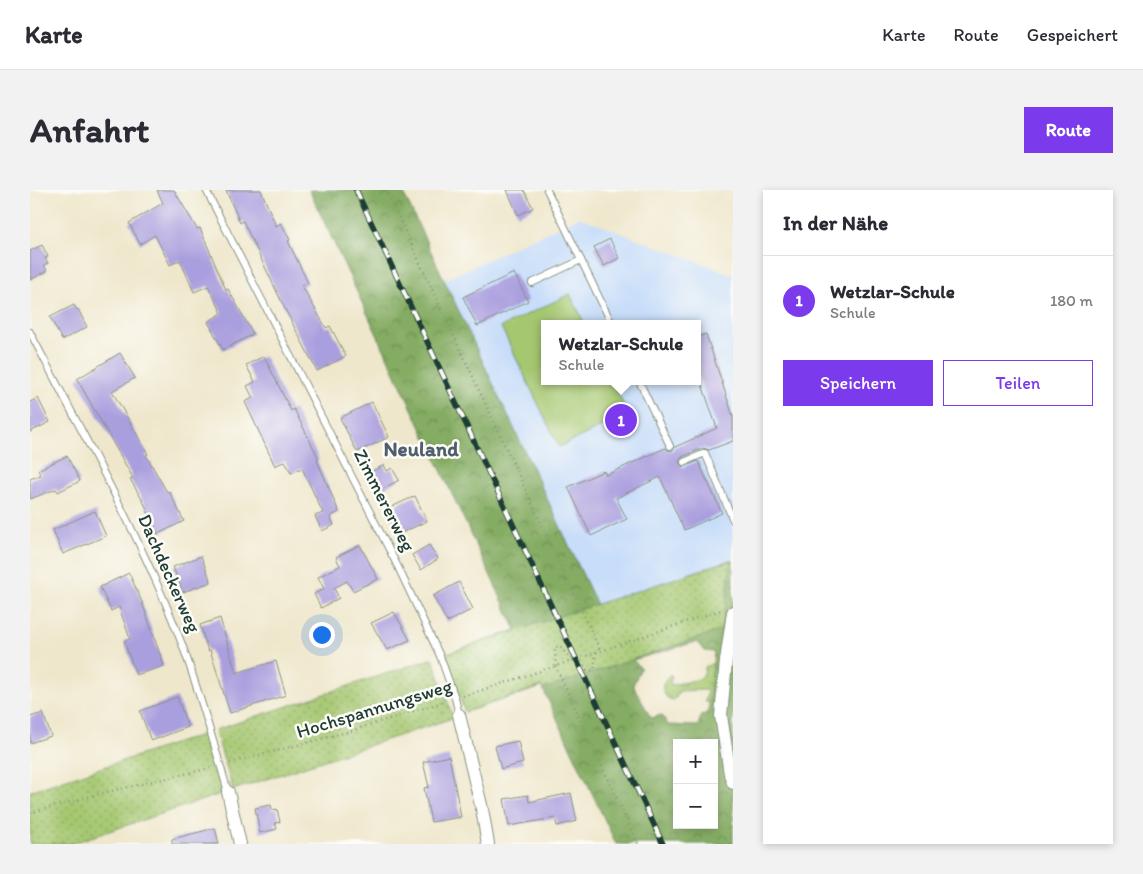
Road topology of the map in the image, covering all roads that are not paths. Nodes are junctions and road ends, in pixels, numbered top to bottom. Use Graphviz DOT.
graph roads {
  1 [pos="206,190"];
  2 [pos="547,190"];
  3 [pos="581,260"];
  4 [pos="532,283"];
  5 [pos="610,320"];
  6 [pos="30,332"];
  7 [pos="641,385"];
  8 [pos="670,446"];
  9 [pos="684,462"];
  10 [pos="733,520"];
  11 [pos="726,611"];
  12 [pos="459,715"];
  13 [pos="733,782"];
  14 [pos="228,792"];
  15 [pos="240,844"];
  16 [pos="488,844"];
  1 -- 12 [label="lane, Zimmererweg"];
  2 -- 3 [label="lane"];
  3 -- 4 [label="lane"];
  3 -- 5 [label="lane"];
  6 -- 14 [label="lane, Dachdeckerweg"];
  7 -- 8 [label="lane"];
  9 -- 10 [label="lane"];
  11 -- 13 [label="street"];
  12 -- 16 [label="street, Zimmererweg"];
  14 -- 15 [label="street, Dachdeckerweg"];
}
